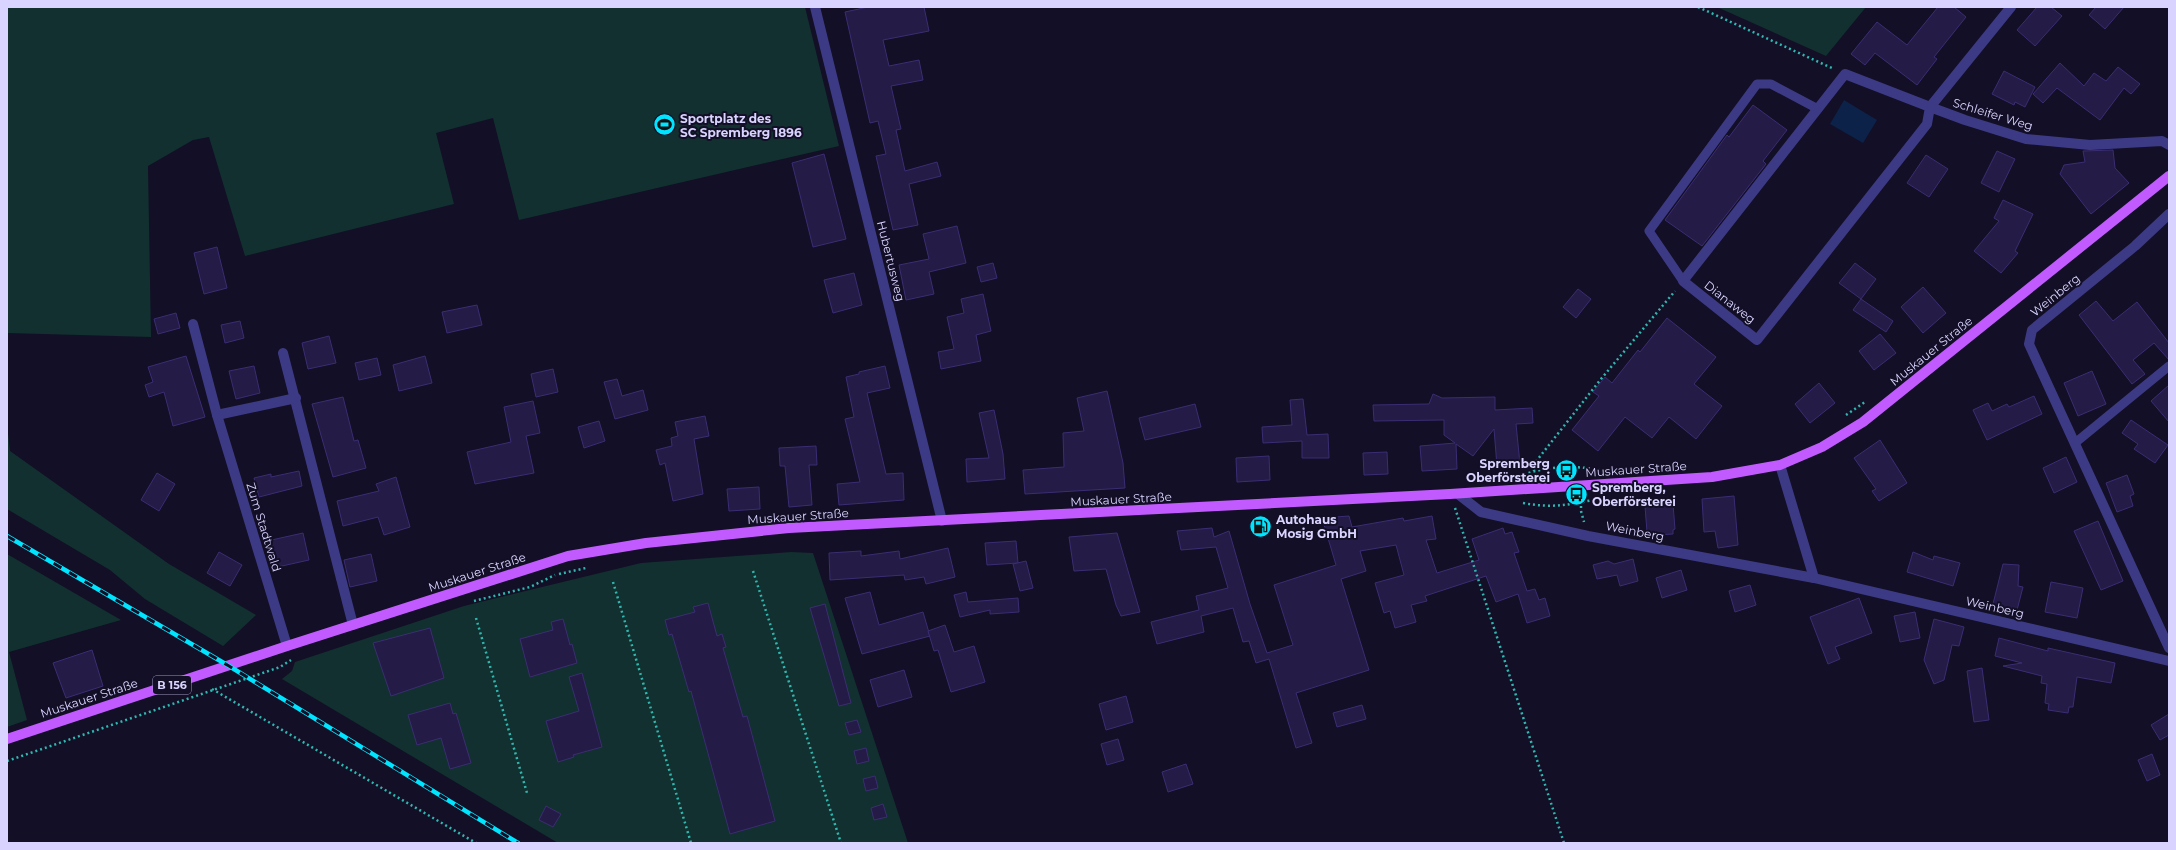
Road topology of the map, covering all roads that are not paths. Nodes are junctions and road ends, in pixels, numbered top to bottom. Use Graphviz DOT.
graph roads {
  1 [pos="815,7"];
  2 [pos="2011,7"];
  3 [pos="1930,107"];
  4 [pos="1818,109"];
  5 [pos="2169,145"];
  6 [pos="2169,176"];
  7 [pos="2169,214"];
  8 [pos="1683,282"];
  9 [pos="193,324"];
  10 [pos="283,353"];
  11 [pos="2169,366"];
  12 [pos="296,398"];
  13 [pos="217,415"];
  14 [pos="2075,444"];
  15 [pos="1780,466"];
  16 [pos="1458,494"];
  17 [pos="942,521"];
  18 [pos="1814,578"];
  19 [pos="353,624"];
  20 [pos="287,646"];
  21 [pos="2169,648"];
  22 [pos="2169,661"];
  23 [pos="7,739"];
  1 -- 17 [label="street, Hubertusweg"];
  2 -- 3 [label="street, Schleifer Weg"];
  3 -- 4 [label="street, Schleifer Weg"];
  3 -- 5 [label="street, Schleifer Weg"];
  3 -- 8 [label="street, Dianaweg"];
  4 -- 8 [label="street"];
  4 -- 8 [label="lane"];
  6 -- 15 [label="main road, Muskauer Straße / B 156"];
  7 -- 14 [label="street, Weinberg"];
  9 -- 13 [label="street, Zum Stadtwald"];
  10 -- 12 [label="street"];
  11 -- 14 [label="lane"];
  12 -- 13 [label="street"];
  12 -- 19 [label="street"];
  13 -- 20 [label="street, Zum Stadtwald"];
  14 -- 21 [label="street, Weinberg"];
  15 -- 16 [label="main road, Muskauer Straße / B 156"];
  15 -- 18 [label="street"];
  16 -- 17 [label="main road, Muskauer Straße / B 156"];
  16 -- 18 [label="street, Weinberg"];
  17 -- 19 [label="main road, Muskauer Straße / B 156"];
  18 -- 22 [label="street, Weinberg"];
  19 -- 20 [label="main road, Muskauer Straße / B 156"];
  20 -- 23 [label="main road, Muskauer Straße / B 156"];
}
